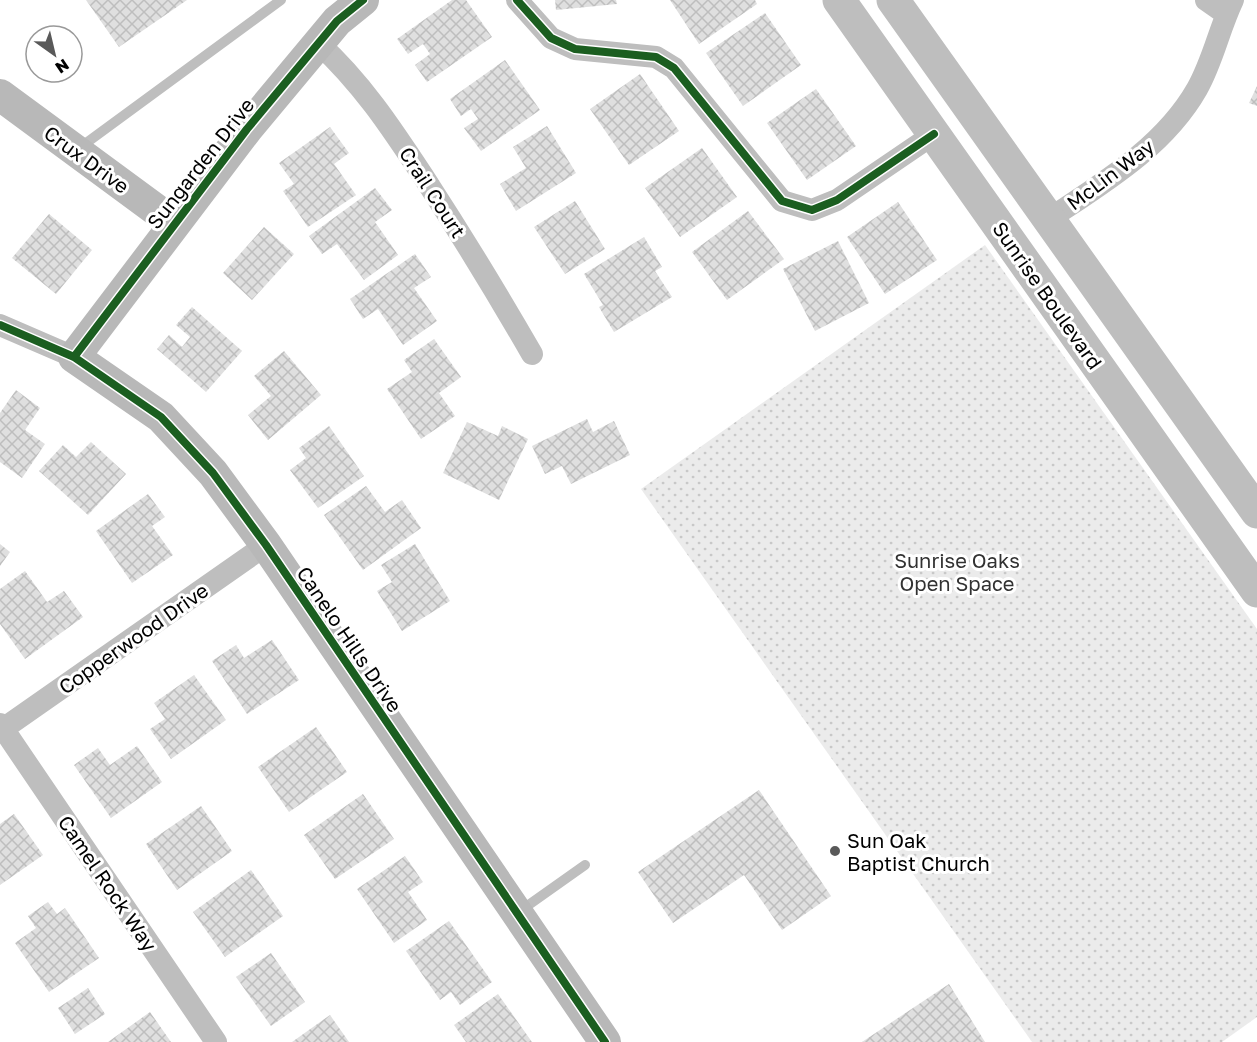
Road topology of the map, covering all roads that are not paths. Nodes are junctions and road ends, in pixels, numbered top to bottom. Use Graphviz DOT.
graph roads {
  1 [pos="281,0"];
  2 [pos="363,0"];
  3 [pos="517,0"];
  4 [pos="838,0"];
  5 [pos="893,0"];
  6 [pos="1206,0"];
  7 [pos="1229,7"];
  8 [pos="318,43"];
  9 [pos="0,95"];
  10 [pos="934,134"];
  11 [pos="76,151"];
  12 [pos="1049,219"];
  13 [pos="174,223"];
  14 [pos="0,325"];
  15 [pos="532,354"];
  16 [pos="74,357"];
  17 [pos="1257,512"];
  18 [pos="266,545"];
  19 [pos="1257,591"];
  20 [pos="1,728"];
  21 [pos="585,865"];
  22 [pos="517,913"];
  23 [pos="216,1042"];
  24 [pos="605,1042"];
  1 -- 11 [label="lane"];
  2 -- 8 [label="street, Sungarden Drive"];
  3 -- 10 [label="street"];
  4 -- 10 [label="main road, Sunrise Boulevard"];
  5 -- 12 [label="main road"];
  6 -- 7 [label="street"];
  7 -- 12 [label="street, McLin Way"];
  8 -- 13 [label="street, Sungarden Drive"];
  8 -- 15 [label="street, Crail Court"];
  9 -- 11 [label="street, Crux Drive"];
  10 -- 19 [label="main road, Sunrise Boulevard"];
  11 -- 13 [label="street, Crux Drive"];
  12 -- 17 [label="main road"];
  13 -- 16 [label="street, Sungarden Drive"];
  14 -- 16 [label="street, Canelo Hills Drive"];
  16 -- 18 [label="street, Canelo Hills Drive"];
  18 -- 20 [label="street, Copperwood Drive"];
  18 -- 22 [label="street, Canelo Hills Drive"];
  20 -- 23 [label="street, Camel Rock Way"];
  21 -- 22 [label="lane"];
  22 -- 24 [label="street, Canelo Hills Drive"];
}
